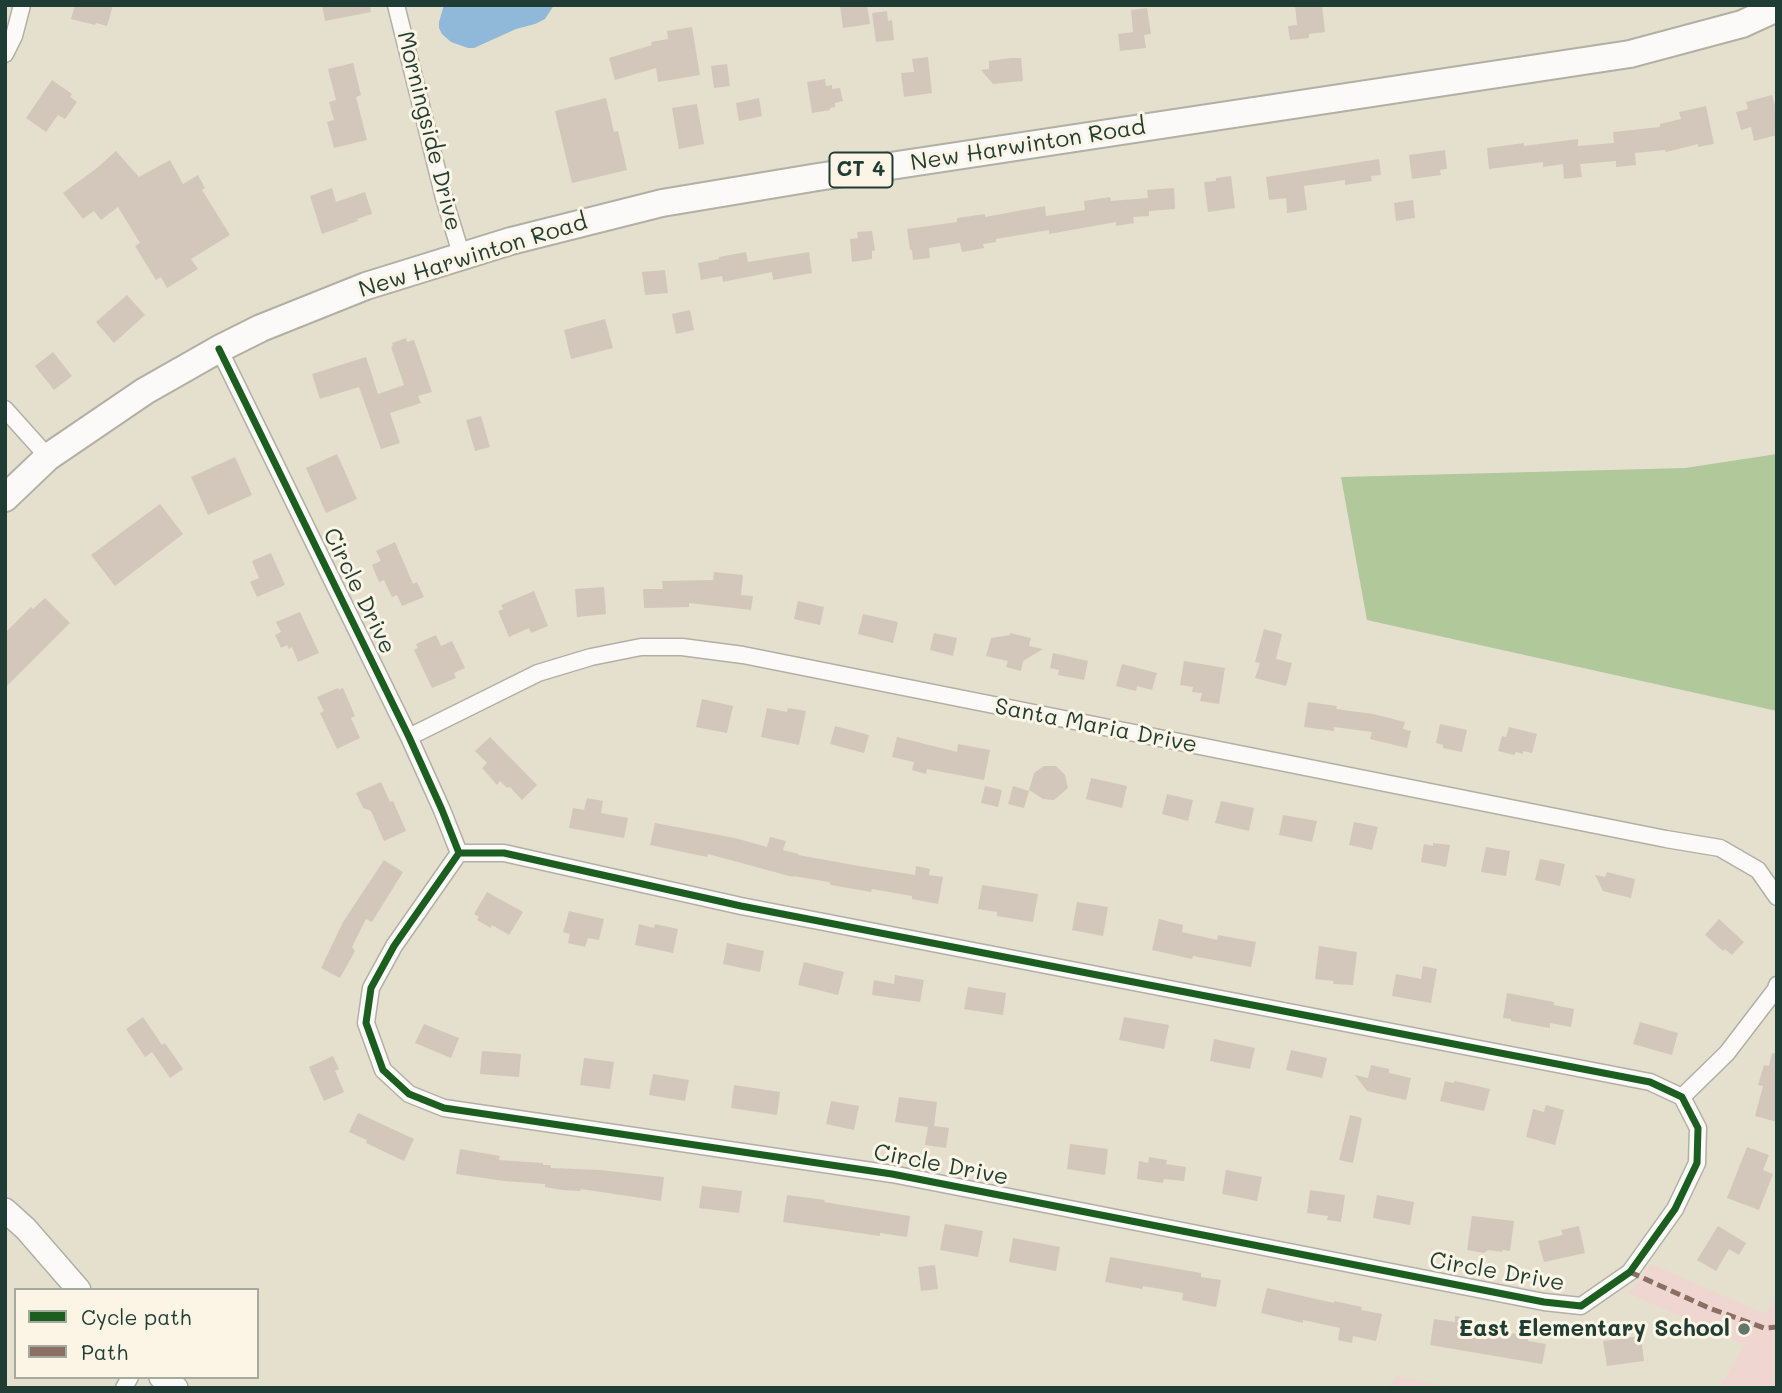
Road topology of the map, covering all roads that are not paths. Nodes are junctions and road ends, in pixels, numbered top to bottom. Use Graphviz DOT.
graph roads {
  1 [pos="22,5"];
  2 [pos="396,5"];
  3 [pos="1777,8"];
  4 [pos="5,54"];
  5 [pos="462,257"];
  6 [pos="219,349"];
  7 [pos="5,409"];
  8 [pos="48,457"];
  9 [pos="5,498"];
  10 [pos="409,737"];
  11 [pos="458,853"];
  12 [pos="1777,897"];
  13 [pos="1777,985"];
  14 [pos="1682,1097"];
  15 [pos="5,1210"];
  16 [pos="77,1288"];
  1 -- 4 [label="street"];
  2 -- 5 [label="street, Morningside Drive"];
  3 -- 5 [label="main road, New Harwinton Road / CT 4"];
  5 -- 6 [label="main road, New Harwinton Road / CT 4"];
  6 -- 8 [label="main road, New Harwinton Road / CT 4"];
  6 -- 10 [label="street, Circle Drive"];
  7 -- 8 [label="street"];
  8 -- 9 [label="main road, New Harwinton Road / CT 4"];
  10 -- 11 [label="street, Circle Drive"];
  10 -- 12 [label="street, Santa Maria Drive"];
  11 -- 14 [label="street"];
  11 -- 14 [label="street, Circle Drive"];
  13 -- 14 [label="street"];
  15 -- 16 [label="main road"];
}
